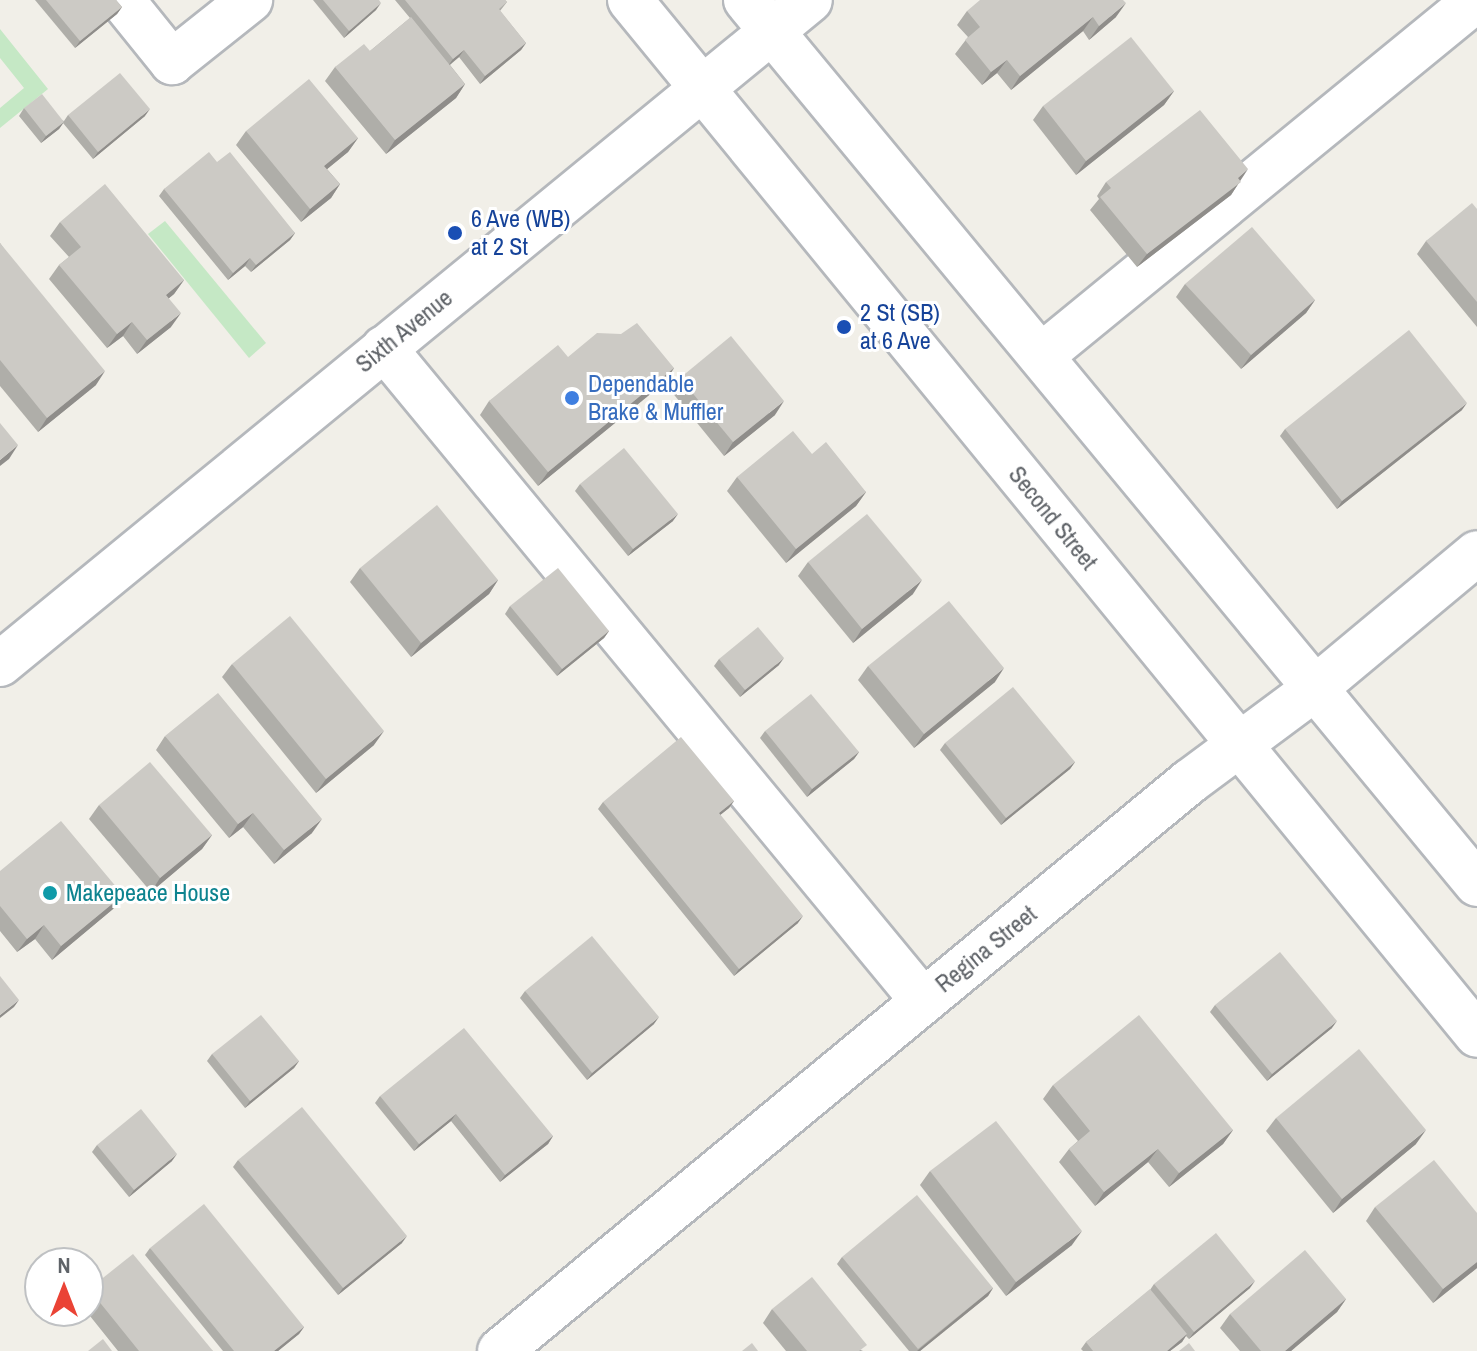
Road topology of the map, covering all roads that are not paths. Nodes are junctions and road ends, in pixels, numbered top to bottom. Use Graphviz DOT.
graph roads {
  1 [pos="122,0"];
  2 [pos="250,0"];
  3 [pos="630,0"];
  4 [pos="810,0"];
  5 [pos="1476,0"];
  6 [pos="759,15"];
  7 [pos="700,87"];
  8 [pos="384,348"];
  9 [pos="1041,356"];
  10 [pos="1477,553"];
  11 [pos="0,664"];
  12 [pos="1314,689"];
  13 [pos="1240,746"];
  14 [pos="1477,884"];
  15 [pos="923,1001"];
  16 [pos="1477,1035"];
  17 [pos="500,1351"];
  1 -- 2 [label="street"];
  3 -- 7 [label="street, Second Street"];
  4 -- 6 [label="street, Sixth Avenue"];
  5 -- 9 [label="street"];
  6 -- 7 [label="street, Sixth Avenue"];
  6 -- 9 [label="street"];
  7 -- 8 [label="street, Sixth Avenue"];
  7 -- 13 [label="street, Second Street"];
  8 -- 11 [label="street, Sixth Avenue"];
  8 -- 15 [label="street"];
  9 -- 12 [label="street"];
  10 -- 12 [label="street, Regina Street"];
  12 -- 13 [label="street, Regina Street"];
  12 -- 14 [label="street"];
  13 -- 15 [label="street, Regina Street"];
  13 -- 16 [label="street, Second Street"];
  15 -- 17 [label="street, Regina Street"];
}
